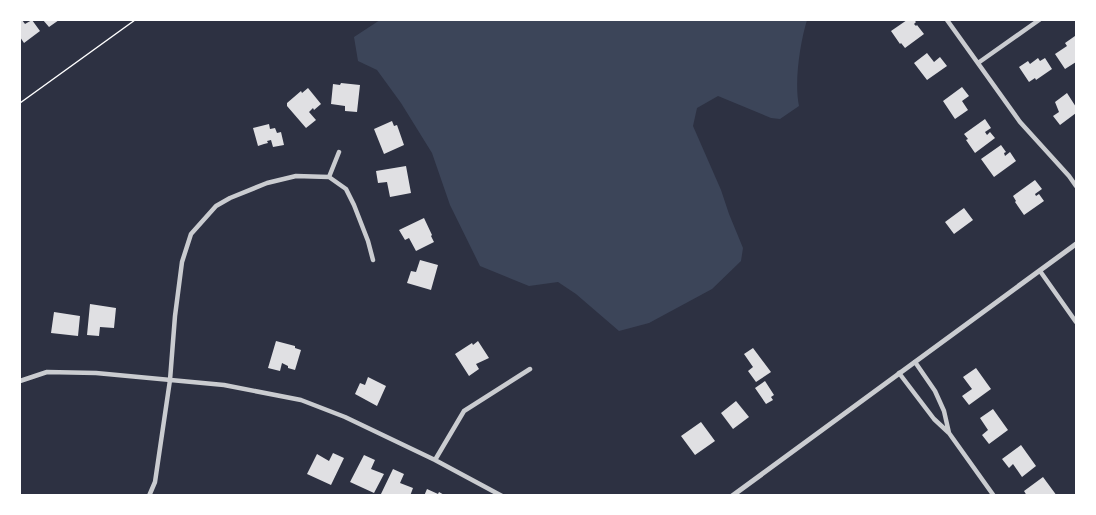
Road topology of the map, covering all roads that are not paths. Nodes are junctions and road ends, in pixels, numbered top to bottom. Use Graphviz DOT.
graph roads {
  1 [pos="947,20"];
  2 [pos="1039,20"];
  3 [pos="978,63"];
  4 [pos="339,152"];
  5 [pos="329,177"];
  6 [pos="1077,186"];
  7 [pos="1077,244"];
  8 [pos="374,260"];
  9 [pos="1040,271"];
  10 [pos="1077,322"];
  11 [pos="915,362"];
  12 [pos="530,369"];
  13 [pos="899,374"];
  14 [pos="170,380"];
  15 [pos="20,381"];
  16 [pos="949,433"];
  17 [pos="435,460"];
  18 [pos="149,495"];
  19 [pos="502,495"];
  20 [pos="732,495"];
  21 [pos="994,495"];
  1 -- 3 [label="street"];
  2 -- 3 [label="street"];
  3 -- 6 [label="street"];
  4 -- 5 [label="street"];
  5 -- 8 [label="street"];
  5 -- 14 [label="street"];
  7 -- 9 [label="street"];
  9 -- 10 [label="street"];
  9 -- 11 [label="street"];
  11 -- 13 [label="street"];
  11 -- 16 [label="street"];
  12 -- 17 [label="street"];
  13 -- 16 [label="street"];
  13 -- 20 [label="street"];
  14 -- 15 [label="street"];
  14 -- 17 [label="street"];
  14 -- 18 [label="street"];
  16 -- 21 [label="street"];
  17 -- 19 [label="street"];
}
